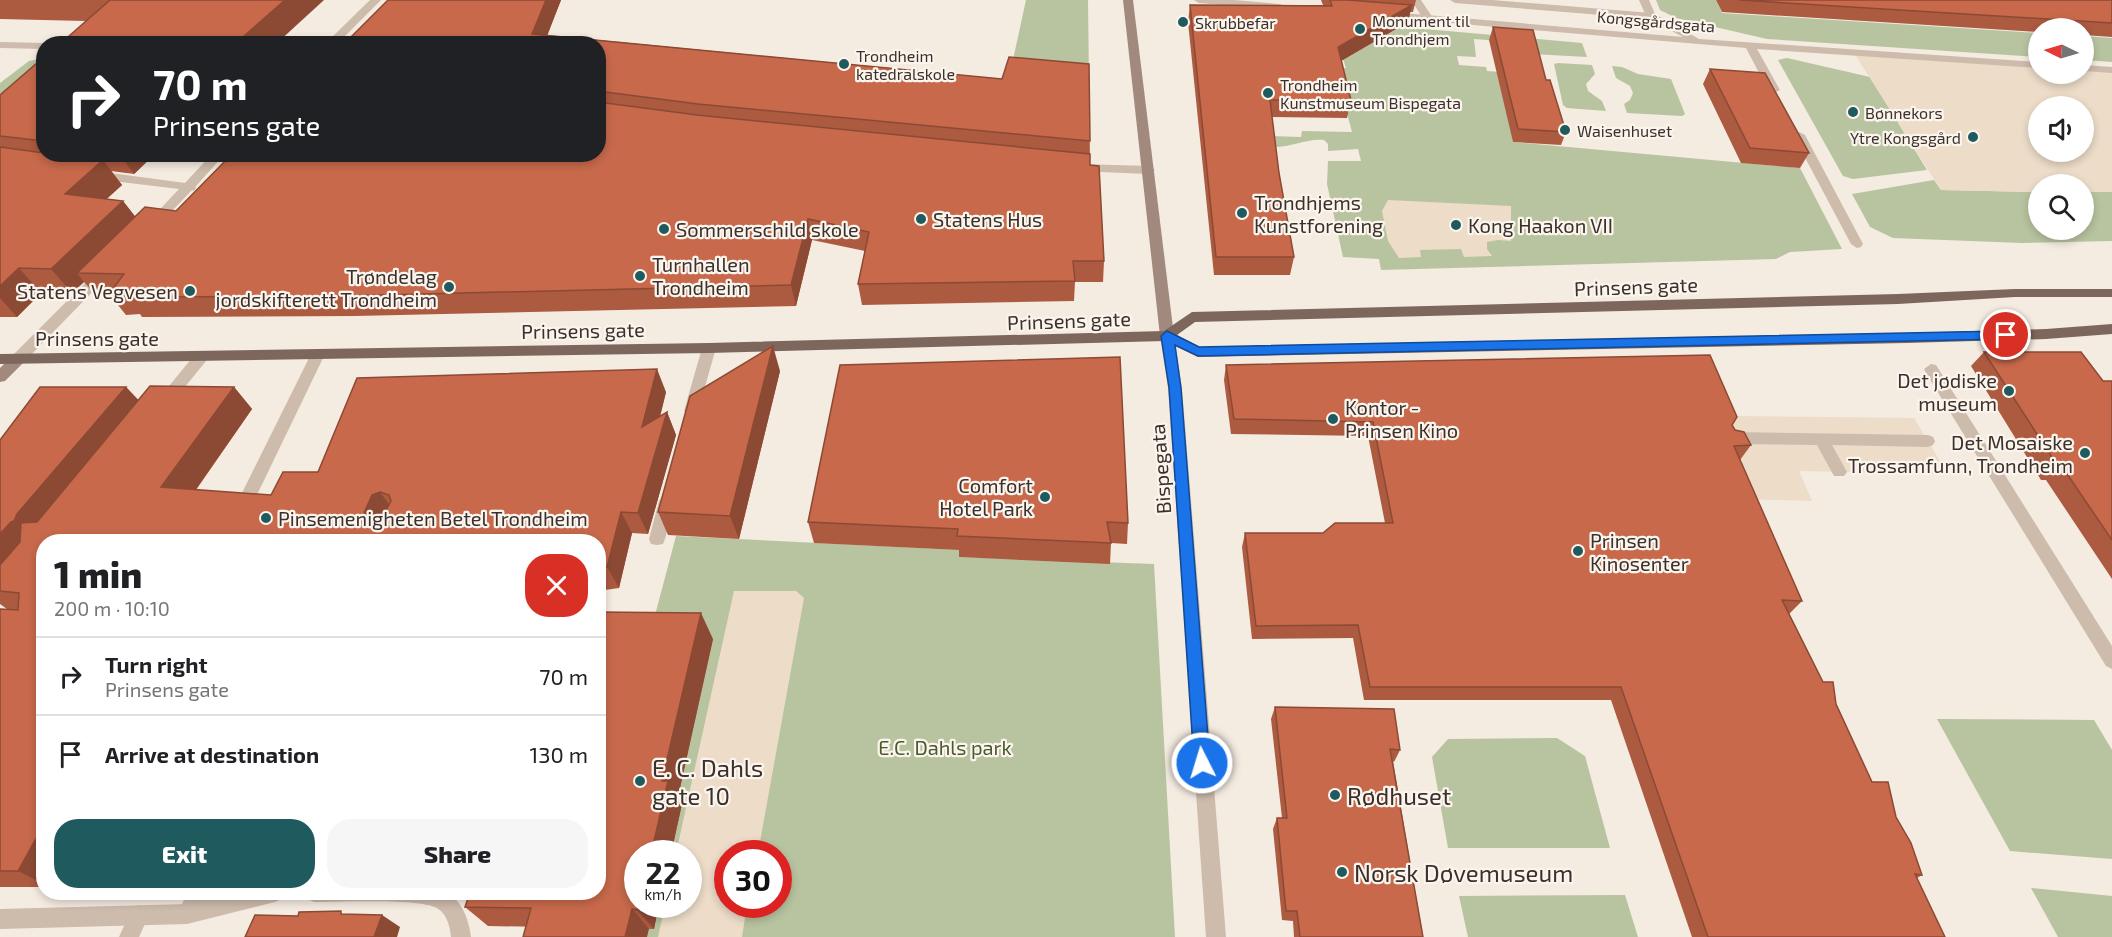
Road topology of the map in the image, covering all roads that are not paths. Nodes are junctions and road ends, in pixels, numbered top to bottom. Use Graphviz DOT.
graph roads {
  1 [pos="376,0"];
  2 [pos="1128,0"];
  3 [pos="1200,0"];
  4 [pos="1416,0"];
  5 [pos="1455,0"];
  6 [pos="1644,0"];
  7 [pos="1294,8"];
  8 [pos="1381,14"];
  9 [pos="1651,16"];
  10 [pos="1428,18"];
  11 [pos="338,36"];
  12 [pos="1700,42"];
  13 [pos="0,45"];
  14 [pos="36,46"];
  15 [pos="1750,46"];
  16 [pos="2028,64"];
  17 [pos="2094,69"];
  18 [pos="2112,70"];
  19 [pos="1779,98"];
  20 [pos="1795,128"];
  21 [pos="212,162"];
  22 [pos="1072,167"];
  23 [pos="1149,170"];
  24 [pos="78,172"];
  25 [pos="191,186"];
  26 [pos="143,234"];
  27 [pos="1857,244"];
  28 [pos="111,266"];
  29 [pos="2112,293"];
  30 [pos="2112,329"];
  31 [pos="1167,336"];
  32 [pos="709,348"];
  33 [pos="318,354"];
  34 [pos="201,357"];
  35 [pos="0,359"];
  36 [pos="18,359"];
  37 [pos="1930,369"];
  38 [pos="0,377"];
  39 [pos="153,416"];
  40 [pos="687,427"];
  41 [pos="1731,438"];
  42 [pos="1822,440"];
  43 [pos="1928,441"];
  44 [pos="1839,472"];
  45 [pos="672,483"];
  46 [pos="244,503"];
  47 [pos="657,539"];
  48 [pos="2112,661"];
  49 [pos="195,900"];
  50 [pos="243,900"];
  51 [pos="439,900"];
  52 [pos="187,914"];
  53 [pos="139,915"];
  54 [pos="0,919"];
  55 [pos="129,937"];
  56 [pos="461,937"];
  57 [pos="1216,937"];
  1 -- 11 [label="street"];
  2 -- 23 [label="street, Bispegata"];
  3 -- 7 [label="street"];
  4 -- 10 [label="street"];
  5 -- 9 [label="street"];
  6 -- 9 [label="street"];
  8 -- 10 [label="street, Kongsgårdsgata"];
  9 -- 12 [label="street"];
  10 -- 12 [label="street, Kongsgårdsgata"];
  12 -- 15 [label="street, Kongsgårdsgata"];
  13 -- 14 [label="street"];
  15 -- 16 [label="street, Kongsgårdsgata"];
  15 -- 19 [label="street"];
  17 -- 18 [label="street"];
  20 -- 27 [label="street"];
  21 -- 25 [label="street"];
  22 -- 23 [label="street"];
  23 -- 31 [label="street, Bispegata"];
  24 -- 25 [label="street"];
  25 -- 26 [label="street"];
  28 -- 36 [label="street"];
  29 -- 31 [label="main road, Prinsens gate"];
  30 -- 31 [label="main road, Prinsens gate"];
  31 -- 32 [label="main road, Prinsens gate"];
  31 -- 57 [label="street, Bispegata"];
  32 -- 33 [label="main road, Prinsens gate"];
  32 -- 40 [label="street"];
  33 -- 34 [label="main road, Prinsens gate"];
  33 -- 46 [label="street"];
  34 -- 36 [label="main road, Prinsens gate"];
  34 -- 39 [label="street"];
  35 -- 36 [label="main road, Prinsens gate"];
  36 -- 38 [label="street"];
  37 -- 48 [label="street"];
  41 -- 42 [label="street"];
  42 -- 43 [label="street"];
  42 -- 44 [label="street"];
  45 -- 47 [label="street"];
  49 -- 52 [label="street"];
  50 -- 52 [label="street"];
  51 -- 56 [label="street"];
  52 -- 53 [label="street"];
  53 -- 54 [label="street"];
  53 -- 55 [label="street"];
}
